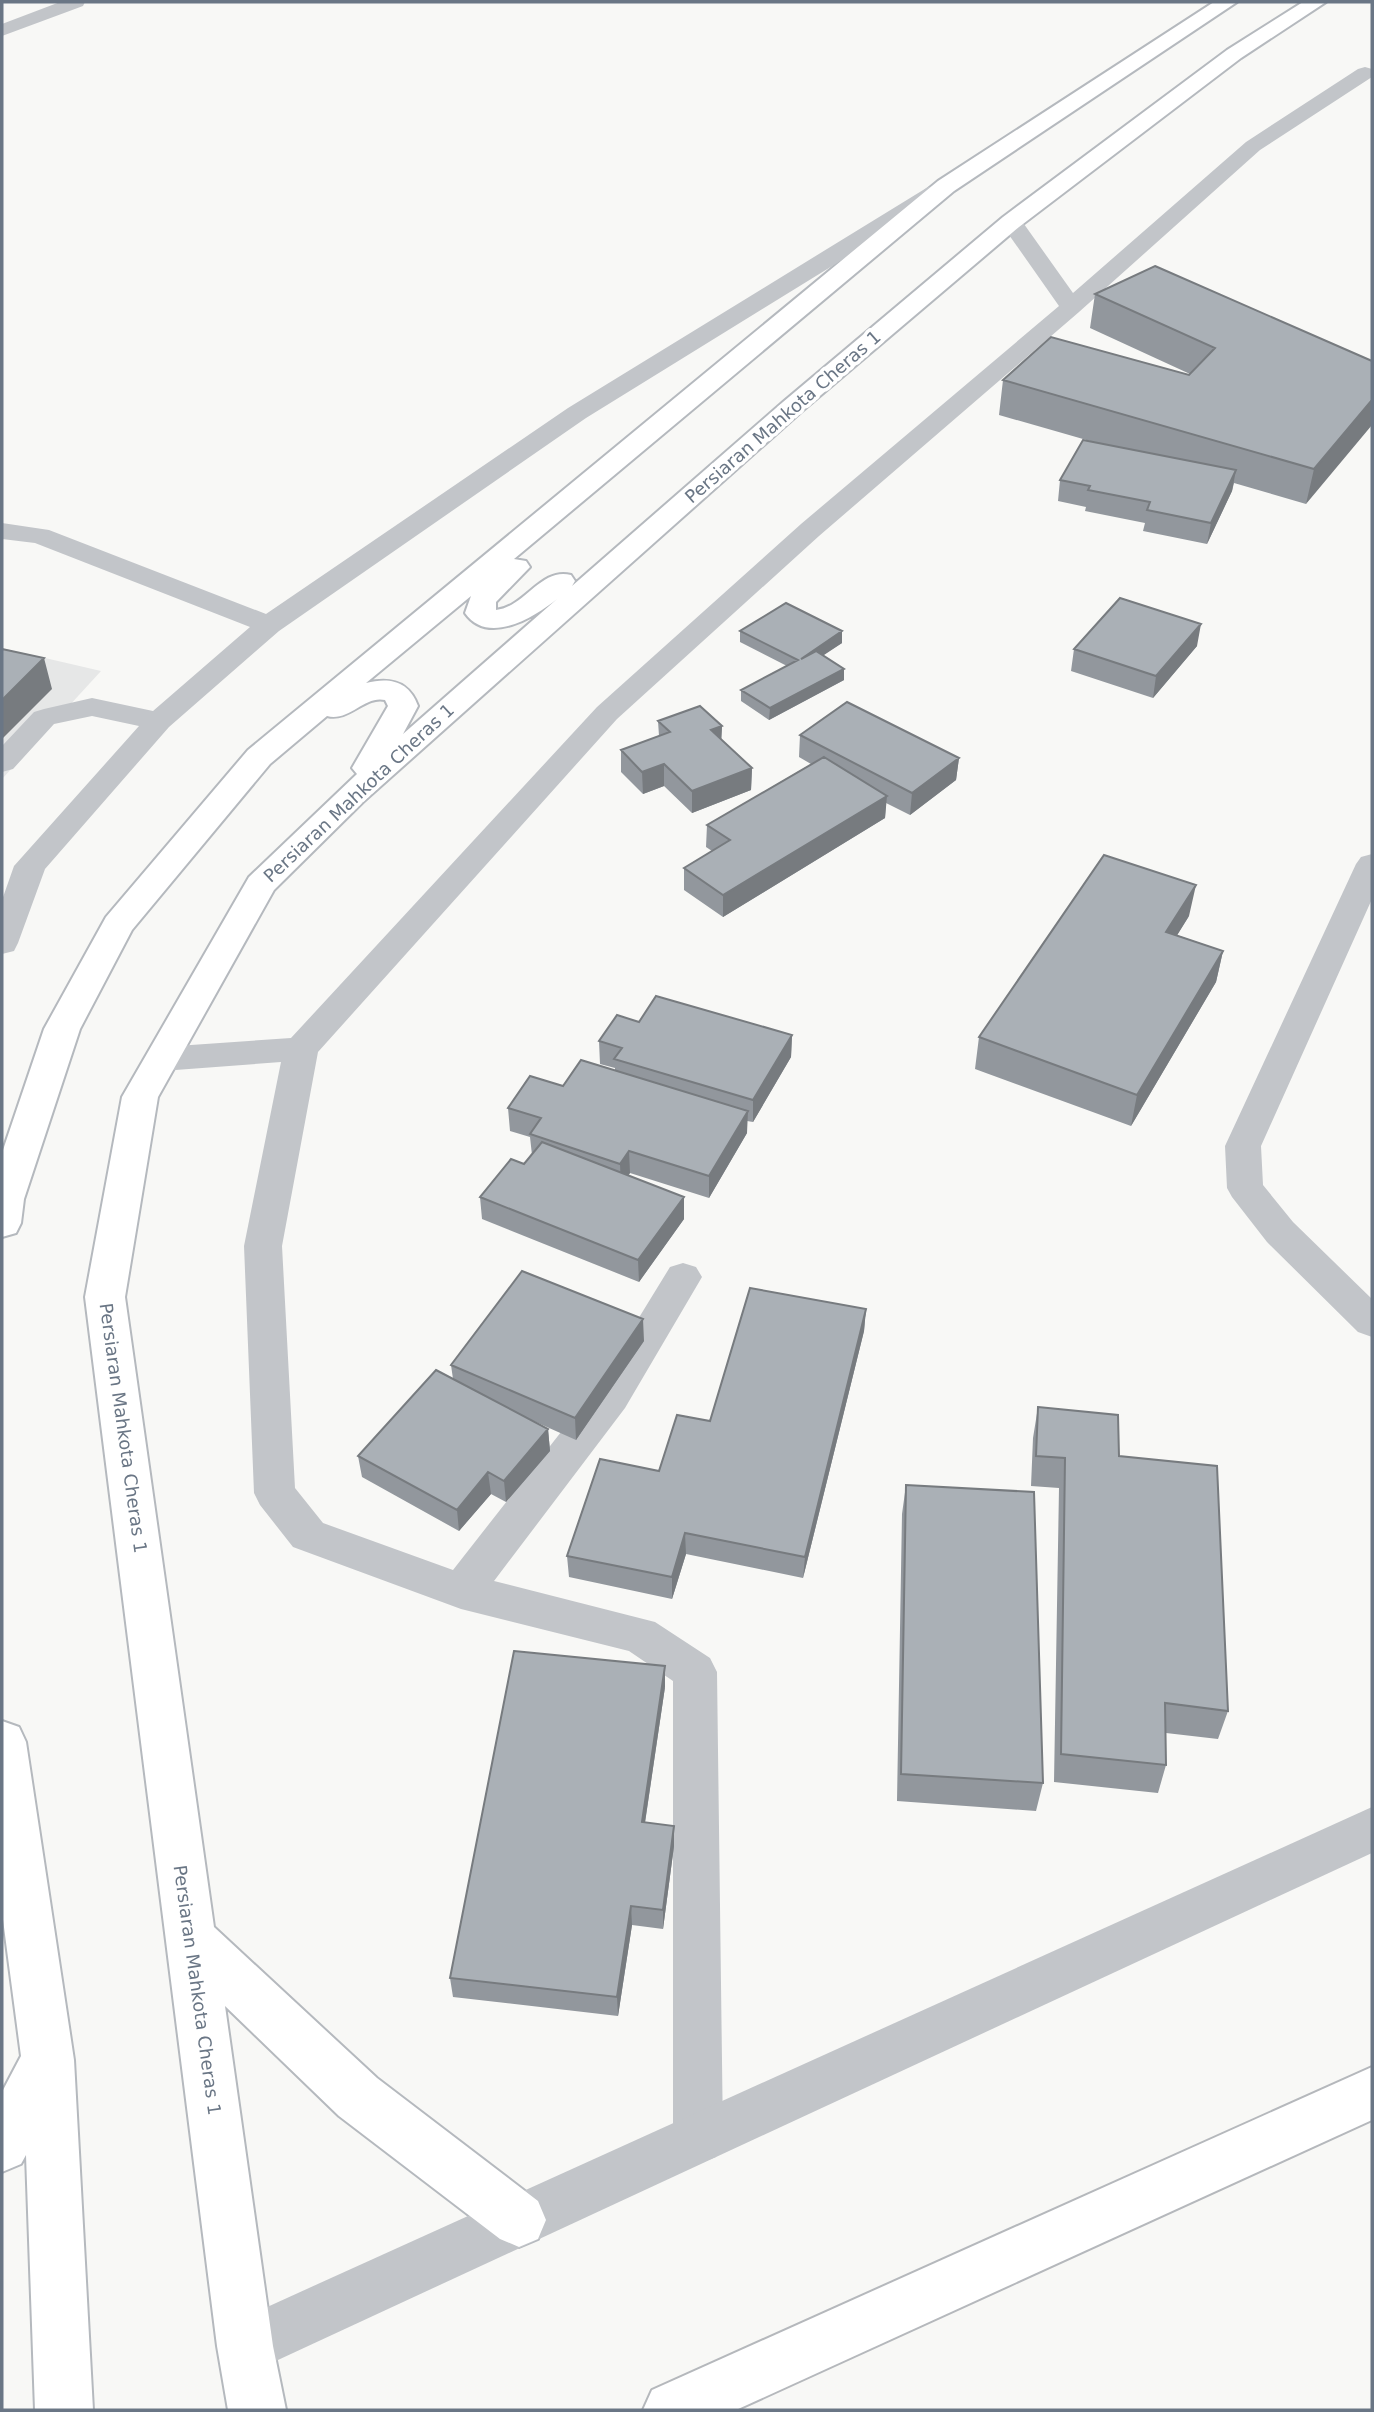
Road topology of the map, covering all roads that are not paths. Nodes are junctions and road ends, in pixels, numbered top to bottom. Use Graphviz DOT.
graph roads {
  1 [pos="76,2"];
  2 [pos="1227,2"];
  3 [pos="1316,2"];
  4 [pos="2,30"];
  5 [pos="1365,73"];
  6 [pos="946,186"];
  7 [pos="1011,222"];
  8 [pos="1071,307"];
  9 [pos="694,393"];
  10 [pos="792,407"];
  11 [pos="2,531"];
  12 [pos="269,625"];
  13 [pos="159,721"];
  14 [pos="259,757"];
  15 [pos="2,763"];
  16 [pos="352,795"];
  17 [pos="1372,864"];
  18 [pos="2,943"];
  19 [pos="301,1049"];
  20 [pos="162,1059"];
  21 [pos="2,1223"];
  22 [pos="683,1277"];
  23 [pos="1372,1322"];
  24 [pos="461,1591"];
  25 [pos="2,1742"];
  26 [pos="1372,1829"];
  27 [pos="189,1937"];
  28 [pos="48,2060"];
  29 [pos="1372,2093"];
  30 [pos="698,2139"];
  31 [pos="2,2146"];
  32 [pos="519,2220"];
  33 [pos="245,2346"];
  34 [pos="64,2410"];
  35 [pos="257,2410"];
  36 [pos="672,2410"];
  1 -- 4 [label="lane"];
  2 -- 6 [label="main road"];
  3 -- 7 [label="main road, Persiaran Mahkota Cheras 1"];
  5 -- 8 [label="lane"];
  6 -- 9 [label="main road"];
  6 -- 12 [label="lane"];
  7 -- 8 [label="lane"];
  7 -- 10 [label="main road, Persiaran Mahkota Cheras 1"];
  8 -- 19 [label="lane"];
  9 -- 10 [label="main road"];
  9 -- 14 [label="main road"];
  10 -- 16 [label="main road, Persiaran Mahkota Cheras 1"];
  11 -- 12 [label="lane"];
  12 -- 13 [label="lane"];
  13 -- 15 [label="lane"];
  13 -- 18 [label="lane"];
  14 -- 16 [label="main road"];
  14 -- 21 [label="main road"];
  16 -- 20 [label="main road, Persiaran Mahkota Cheras 1"];
  17 -- 23 [label="lane"];
  19 -- 20 [label="lane"];
  19 -- 24 [label="lane"];
  20 -- 27 [label="main road, Persiaran Mahkota Cheras 1"];
  22 -- 24 [label="lane"];
  24 -- 30 [label="lane"];
  25 -- 28 [label="main road"];
  26 -- 30 [label="street"];
  27 -- 32 [label="main road"];
  27 -- 33 [label="main road, Persiaran Mahkota Cheras 1"];
  28 -- 31 [label="main road"];
  28 -- 34 [label="main road"];
  29 -- 36 [label="main road"];
  30 -- 32 [label="street"];
  32 -- 33 [label="street"];
  33 -- 35 [label="main road, Persiaran Mahkota Cheras 1"];
}
